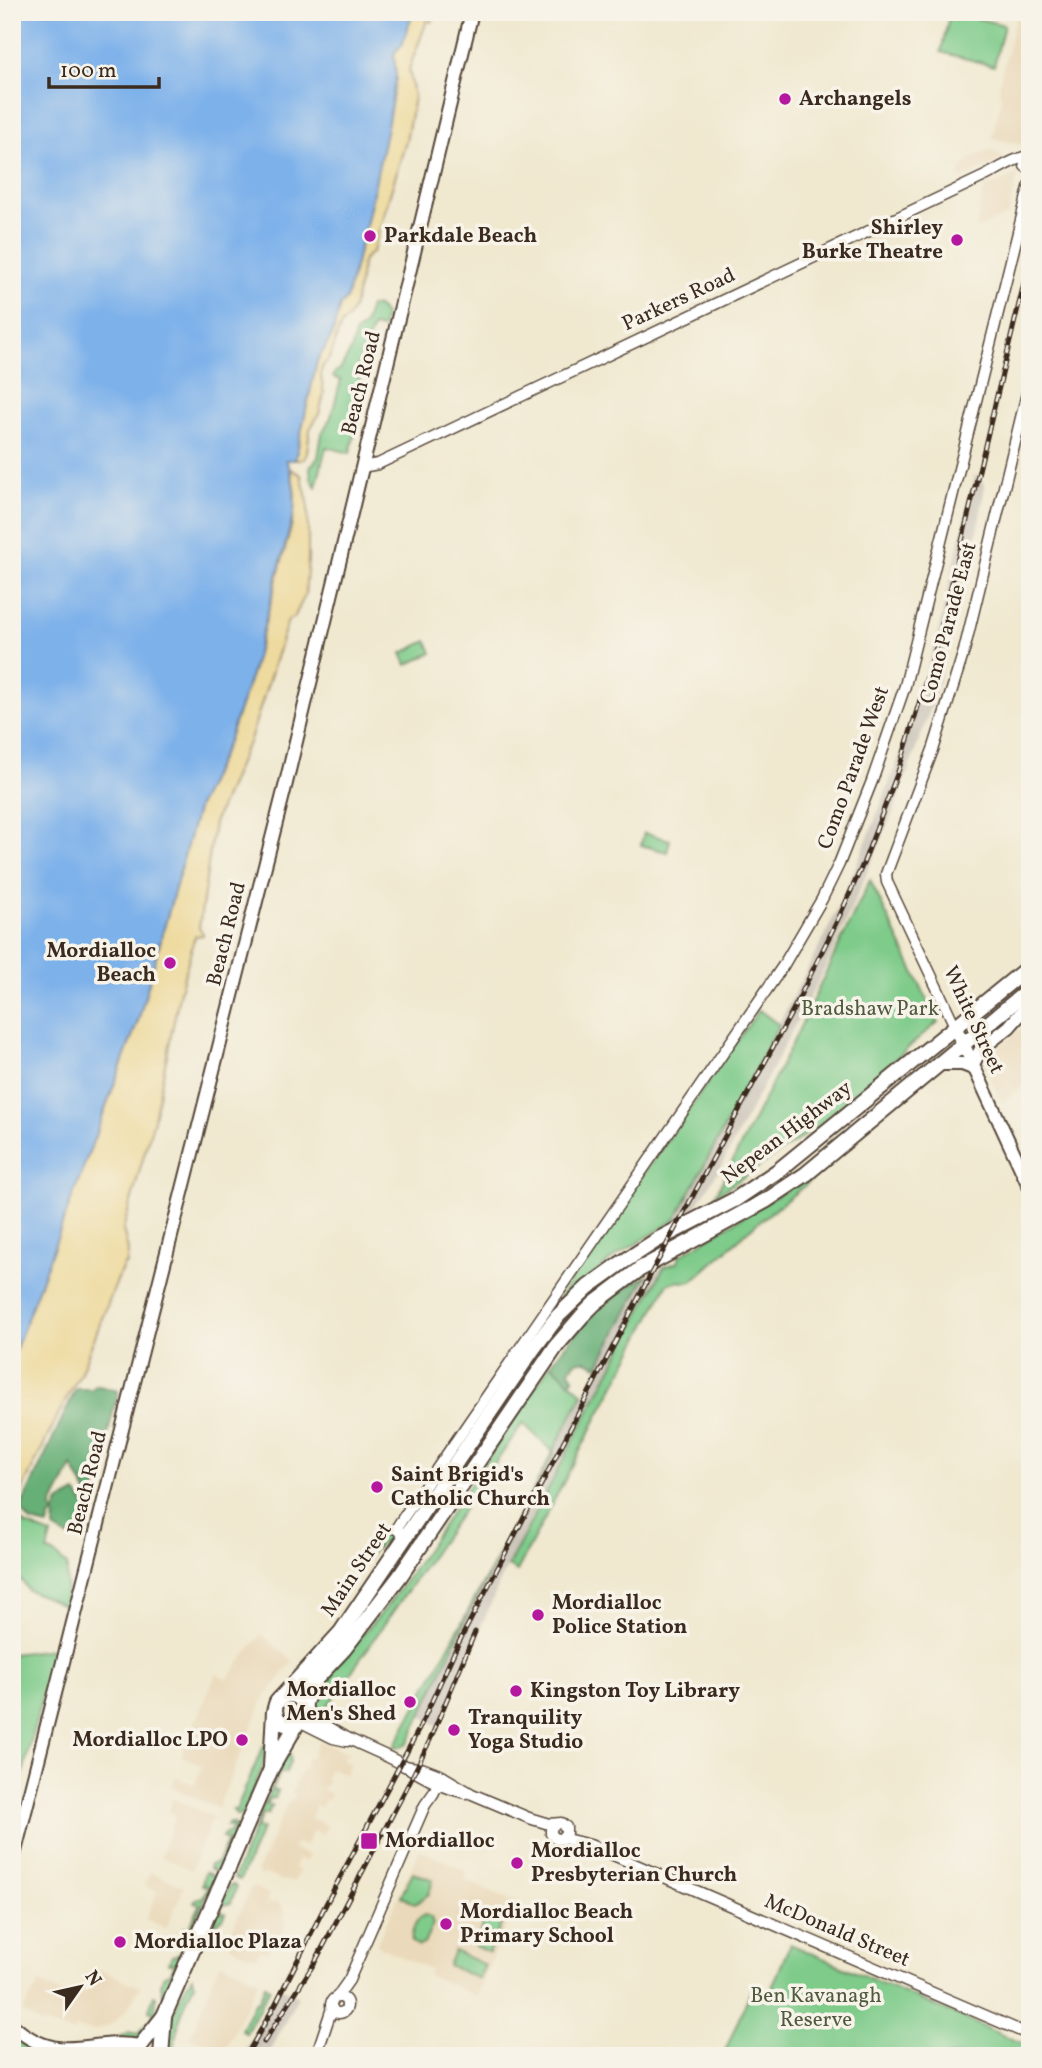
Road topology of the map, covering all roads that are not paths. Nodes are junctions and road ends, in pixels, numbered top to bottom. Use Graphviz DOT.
graph roads {
  1 [pos="472,12"];
  2 [pos="1027,163"];
  3 [pos="1028,188"];
  4 [pos="1030,382"];
  5 [pos="362,467"];
  6 [pos="888,868"];
  7 [pos="1030,966"];
  8 [pos="1001,989"];
  9 [pos="1030,989"];
  10 [pos="1013,1003"];
  11 [pos="1030,1003"];
  12 [pos="956,1026"];
  13 [pos="964,1044"];
  14 [pos="940,1064"];
  15 [pos="974,1066"];
  16 [pos="1030,1188"];
  17 [pos="559,1289"];
  18 [pos="558,1316"];
  19 [pos="568,1331"];
  20 [pos="487,1416"];
  21 [pos="501,1425"];
  22 [pos="403,1529"];
  23 [pos="423,1541"];
  24 [pos="276,1704"];
  25 [pos="301,1714"];
  26 [pos="319,1727"];
  27 [pos="271,1769"];
  28 [pos="436,1778"];
  29 [pos="12,1863"];
  30 [pos="164,2015"];
  31 [pos="12,2025"];
  32 [pos="1030,2035"];
  33 [pos="90,2048"];
  34 [pos="137,2049"];
  35 [pos="114,2056"];
  36 [pos="160,2056"];
  37 [pos="318,2056"];
  1 -- 5 [label="main road, Beach Road"];
  2 -- 3 [label="street, Como Parade West"];
  2 -- 5 [label="street, Parkers Road"];
  3 -- 17 [label="street, Como Parade West"];
  4 -- 6 [label="street, Como Parade East"];
  5 -- 29 [label="main road, Beach Road"];
  6 -- 12 [label="street, White Street"];
  7 -- 8 [label="highway, Nepean Highway"];
  8 -- 10 [label="highway"];
  8 -- 12 [label="highway, Nepean Highway"];
  9 -- 10 [label="highway, Nepean Highway"];
  10 -- 13 [label="highway, Nepean Highway"];
  11 -- 15 [label="main road"];
  12 -- 13 [label="main road, White Street"];
  12 -- 18 [label="highway, Nepean Highway"];
  13 -- 14 [label="highway, Nepean Highway"];
  13 -- 15 [label="main road, White Street"];
  14 -- 15 [label="main road"];
  14 -- 19 [label="highway, Nepean Highway"];
  15 -- 16 [label="main road, White Street"];
  17 -- 22 [label="street, Main Street"];
  18 -- 20 [label="highway, Main Street"];
  19 -- 21 [label="highway, Main Street"];
  20 -- 21 [label="highway"];
  20 -- 22 [label="highway, Main Street"];
  21 -- 23 [label="highway, Main Street"];
  22 -- 23 [label="highway"];
  22 -- 24 [label="highway, Main Street"];
  23 -- 25 [label="highway, Main Street"];
  24 -- 25 [label="highway"];
  24 -- 25 [label="highway"];
  24 -- 27 [label="highway, Main Street"];
  25 -- 26 [label="street"];
  25 -- 26 [label="street"];
  25 -- 27 [label="highway, Main Street"];
  26 -- 28 [label="street"];
  27 -- 30 [label="highway, Main Street"];
  28 -- 32 [label="street, McDonald Street"];
  28 -- 37 [label="street"];
  30 -- 34 [label="highway, Main Street"];
  30 -- 36 [label="highway, Main Street"];
  31 -- 33 [label="main road"];
  33 -- 34 [label="main road"];
  33 -- 35 [label="main road"];
  34 -- 36 [label="highway"];
}
